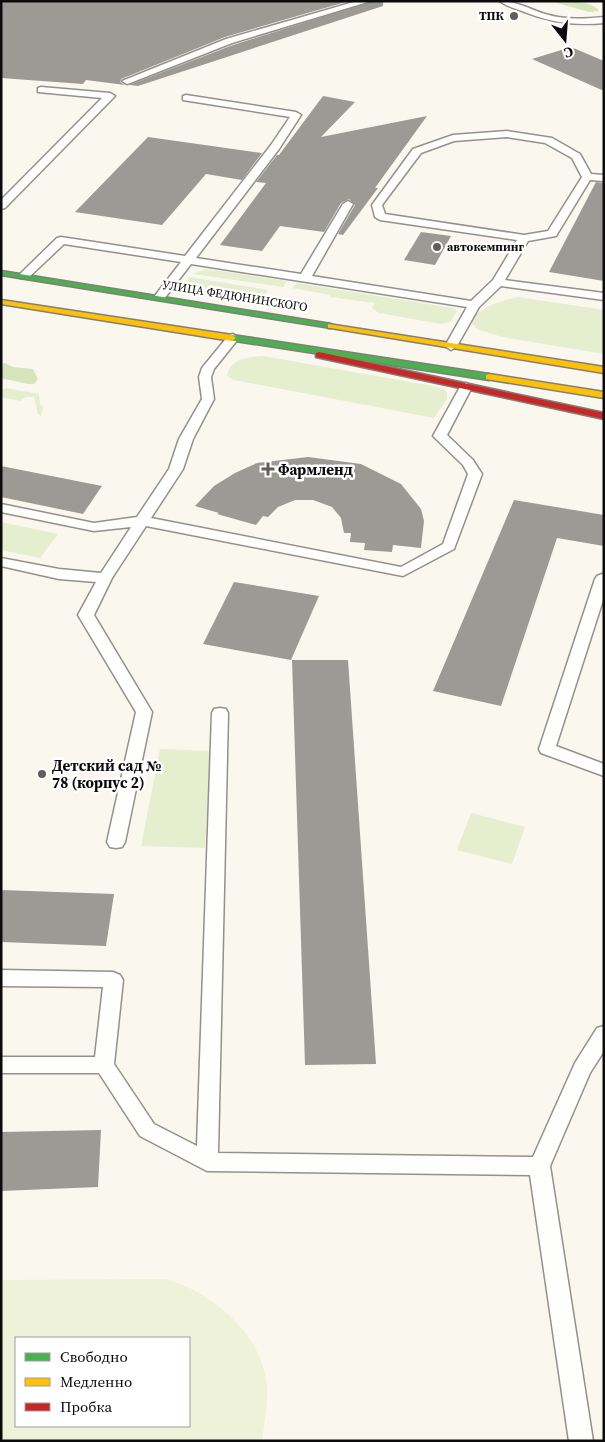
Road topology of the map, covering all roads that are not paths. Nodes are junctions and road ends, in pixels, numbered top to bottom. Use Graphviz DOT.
graph roads {
  1 [pos="367,1"];
  2 [pos="504,1"];
  3 [pos="604,20"];
  4 [pos="127,82"];
  5 [pos="42,90"];
  6 [pos="186,98"];
  7 [pos="587,177"];
  8 [pos="604,178"];
  9 [pos="348,204"];
  10 [pos="1,206"];
  11 [pos="524,238"];
  12 [pos="189,259"];
  13 [pos="1,273"];
  14 [pos="24,276"];
  15 [pos="305,278"];
  16 [pos="498,282"];
  17 [pos="160,297"];
  18 [pos="604,297"];
  19 [pos="1,302"];
  20 [pos="474,304"];
  21 [pos="232,338"];
  22 [pos="269,344"];
  23 [pos="451,346"];
  24 [pos="463,348"];
  25 [pos="604,360"];
  26 [pos="604,370"];
  27 [pos="466,387"];
  28 [pos="604,395"];
  29 [pos="604,416"];
  30 [pos="1,508"];
  31 [pos="143,521"];
  32 [pos="1,562"];
  33 [pos="105,578"];
  34 [pos="604,580"];
  35 [pos="220,713"];
  36 [pos="604,770"];
  37 [pos="116,842"];
  38 [pos="1,978"];
  39 [pos="604,1034"];
  40 [pos="1,1065"];
  41 [pos="104,1065"];
  42 [pos="207,1162"];
  43 [pos="539,1166"];
  44 [pos="582,1441"];
  1 -- 4 [label="lane"];
  2 -- 3 [label="lane"];
  5 -- 10 [label="lane"];
  6 -- 12 [label="lane"];
  7 -- 8 [label="lane"];
  7 -- 11 [label="lane"];
  7 -- 11 [label="lane"];
  9 -- 15 [label="lane"];
  11 -- 16 [label="lane"];
  12 -- 14 [label="lane"];
  12 -- 15 [label="lane"];
  12 -- 17 [label="lane"];
  13 -- 14 [label="main road, УЛИЦА ФЕДЮНИНСКОГО"];
  14 -- 17 [label="main road, УЛИЦА ФЕДЮНИНСКОГО"];
  15 -- 20 [label="lane"];
  16 -- 18 [label="lane"];
  16 -- 20 [label="lane"];
  17 -- 23 [label="main road, УЛИЦА ФЕДЮНИНСКОГО"];
  19 -- 21 [label="main road"];
  20 -- 23 [label="lane"];
  21 -- 22 [label="main road"];
  21 -- 31 [label="lane"];
  22 -- 27 [label="main road"];
  22 -- 28 [label="main road"];
  23 -- 24 [label="main road, УЛИЦА ФЕДЮНИНСКОГО"];
  24 -- 25 [label="main road"];
  24 -- 26 [label="main road"];
  27 -- 29 [label="main road"];
  27 -- 31 [label="lane"];
  30 -- 31 [label="lane"];
  31 -- 33 [label="lane"];
  32 -- 33 [label="lane"];
  33 -- 37 [label="lane"];
  34 -- 36 [label="lane"];
  35 -- 42 [label="lane"];
  38 -- 41 [label="lane"];
  39 -- 43 [label="lane"];
  40 -- 41 [label="lane"];
  41 -- 42 [label="lane"];
  42 -- 43 [label="lane"];
  43 -- 44 [label="lane"];
}
